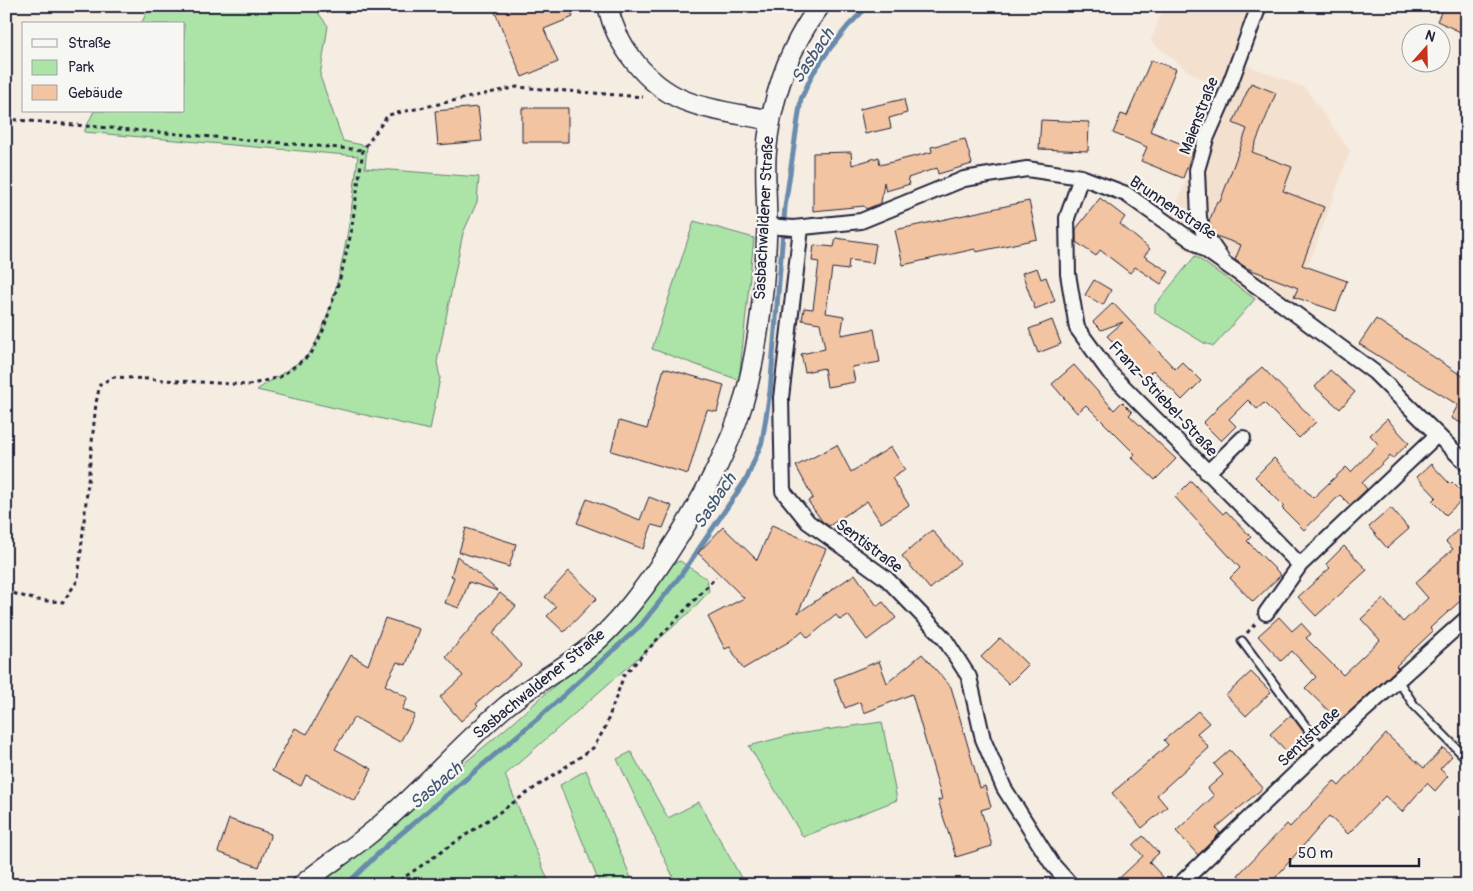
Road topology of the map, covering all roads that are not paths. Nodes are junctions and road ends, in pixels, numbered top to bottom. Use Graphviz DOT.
graph roads {
  1 [pos="608,6"];
  2 [pos="820,6"];
  3 [pos="1260,6"];
  4 [pos="769,120"];
  5 [pos="1082,177"];
  6 [pos="771,226"];
  7 [pos="798,228"];
  8 [pos="1226,265"];
  9 [pos="1437,435"];
  10 [pos="1243,438"];
  11 [pos="1467,464"];
  12 [pos="1207,473"];
  13 [pos="1300,565"];
  14 [pos="1266,614"];
  15 [pos="1467,618"];
  16 [pos="1242,641"];
  17 [pos="1397,679"];
  18 [pos="1322,748"];
  19 [pos="1467,759"];
  20 [pos="302,885"];
  21 [pos="1071,885"];
  22 [pos="1179,885"];
  1 -- 4 [label="main road, Sasbachwaldener Straße"];
  2 -- 4 [label="main road"];
  3 -- 8 [label="street, Maienstraße"];
  4 -- 6 [label="main road, Sasbachwaldener Straße"];
  5 -- 7 [label="street, Brunnenstraße"];
  5 -- 8 [label="street, Brunnenstraße"];
  5 -- 12 [label="street, Franz-Striebel-Straße"];
  6 -- 7 [label="street, Brunnenstraße"];
  6 -- 20 [label="main road, Sasbachwaldener Straße"];
  7 -- 21 [label="street, Sentistraße"];
  8 -- 9 [label="street, Brunnenstraße"];
  9 -- 11 [label="street, Brunnenstraße"];
  9 -- 13 [label="street"];
  10 -- 12 [label="street, Franz-Striebel-Straße"];
  12 -- 13 [label="street, Franz-Striebel-Straße"];
  13 -- 14 [label="street"];
  15 -- 17 [label="street, Sentistraße"];
  16 -- 18 [label="lane"];
  17 -- 18 [label="street, Sentistraße"];
  17 -- 19 [label="lane"];
  18 -- 22 [label="street, Sentistraße"];
}
